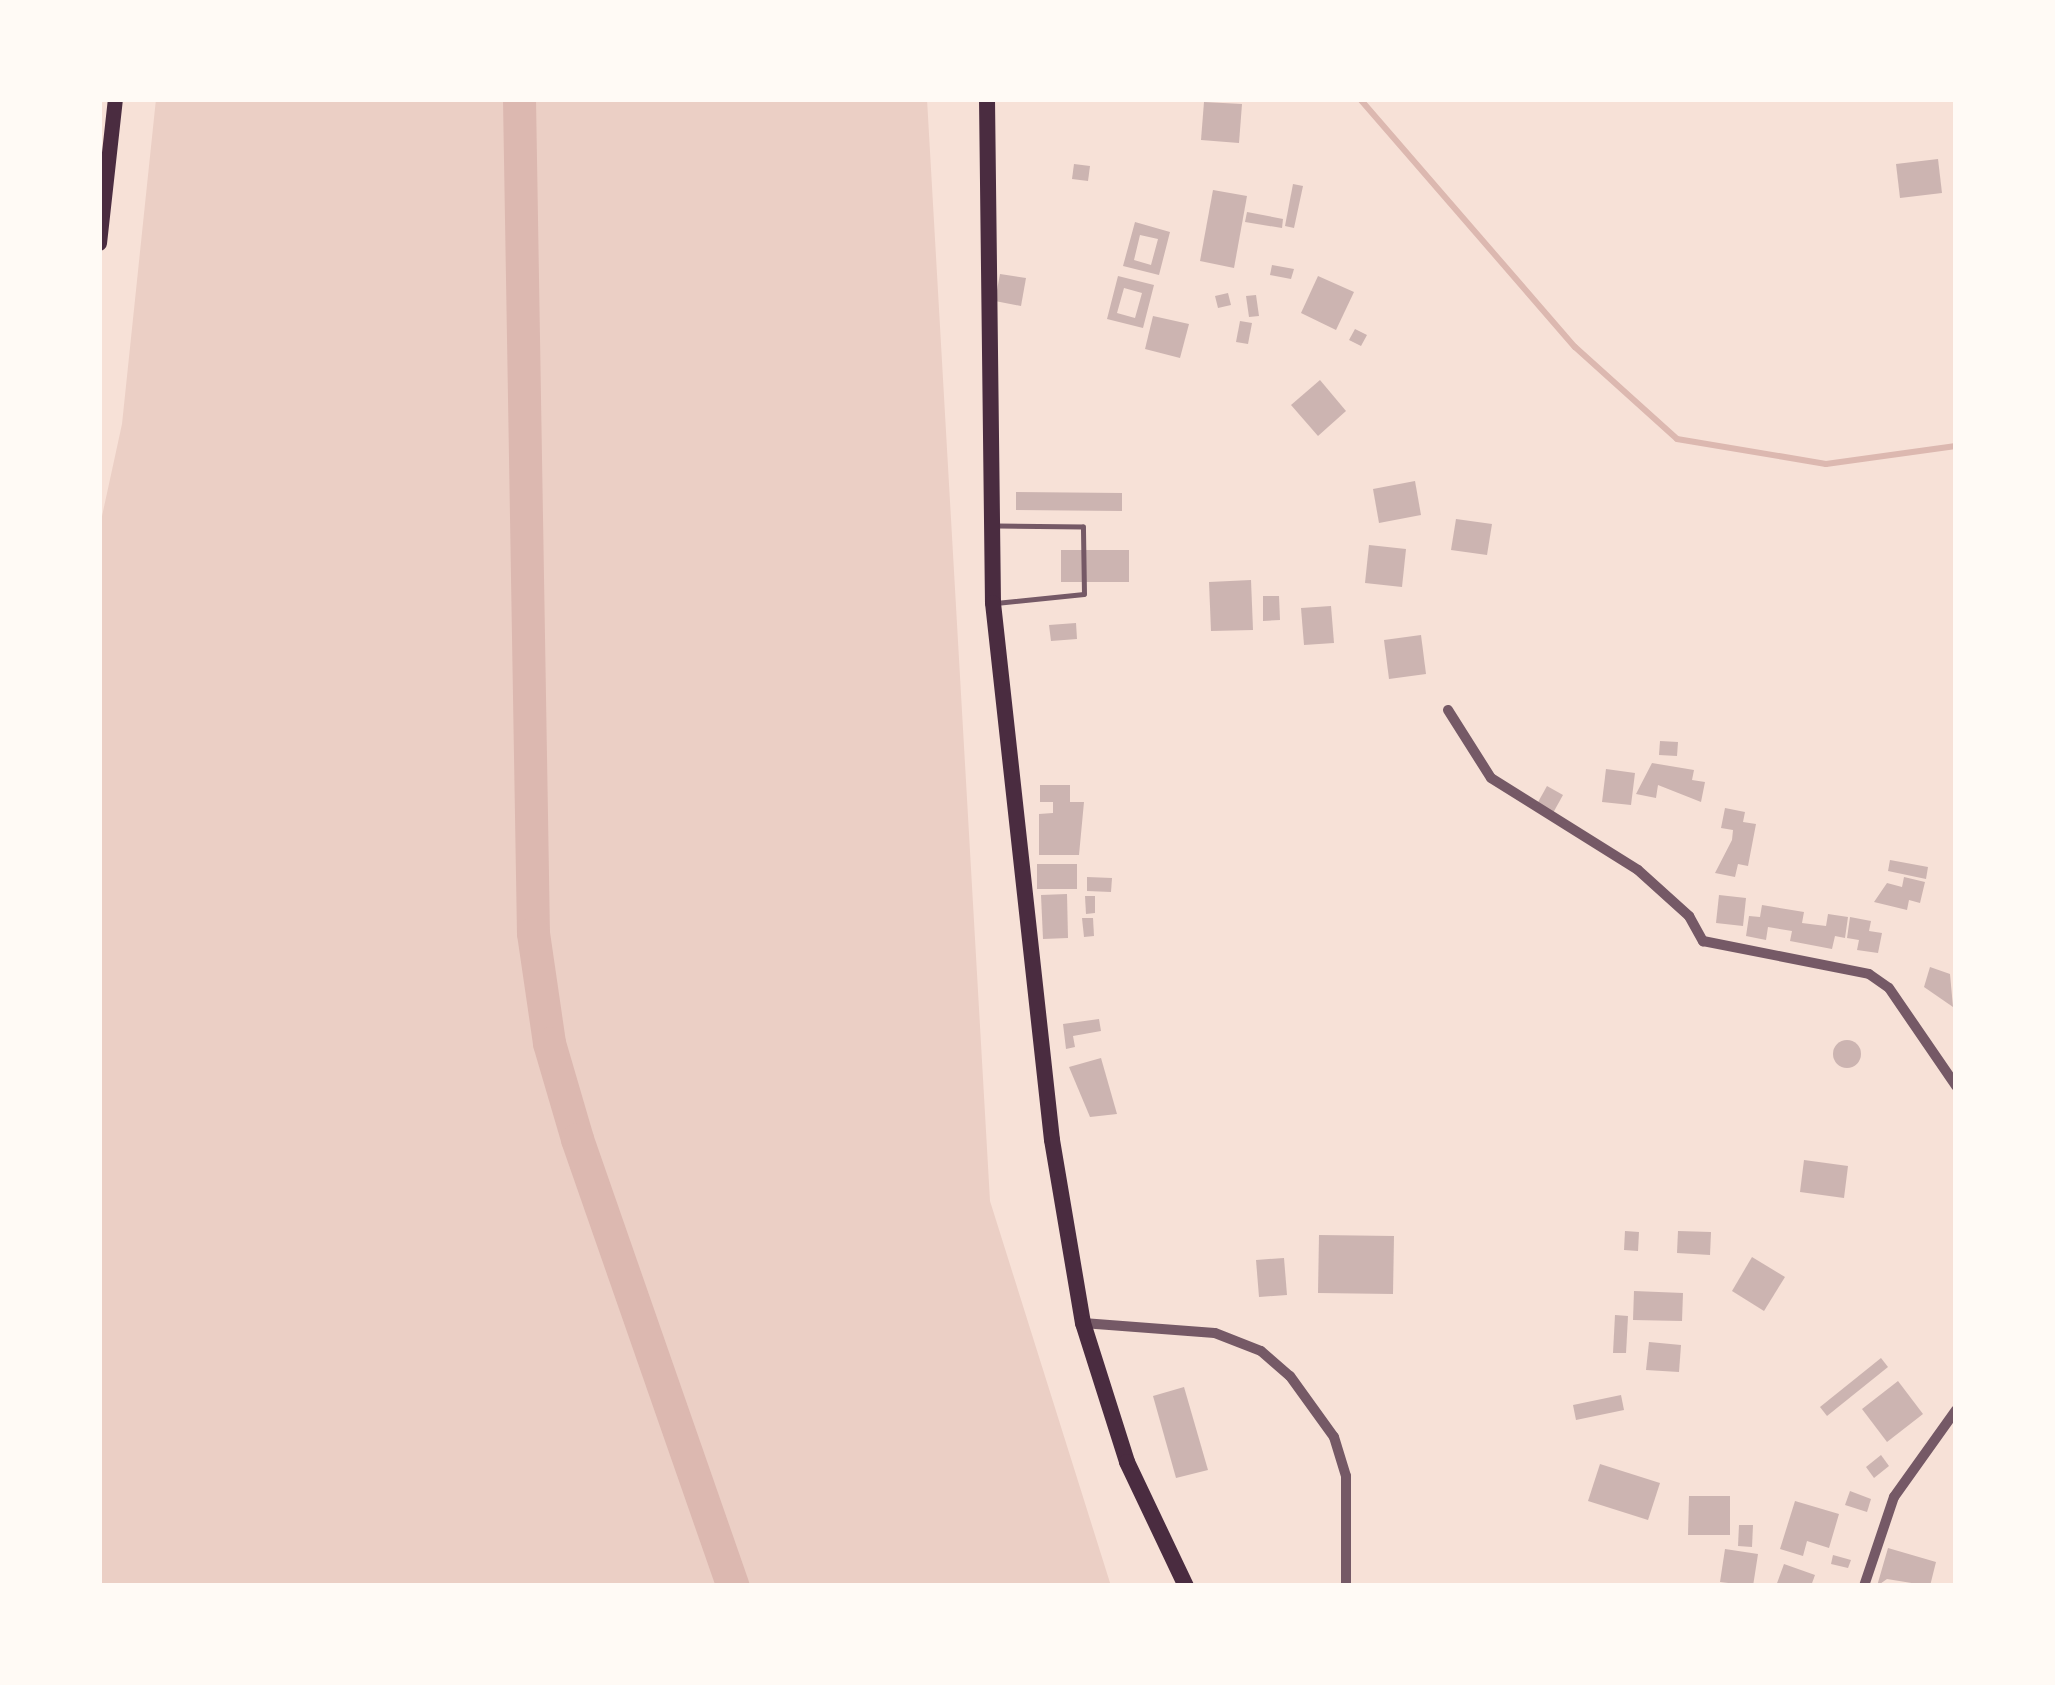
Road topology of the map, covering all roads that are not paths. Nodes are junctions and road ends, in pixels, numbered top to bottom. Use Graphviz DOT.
graph roads {
  1 [pos="116,99"];
  2 [pos="987,99"];
  3 [pos="99,243"];
  4 [pos="992,526"];
  5 [pos="993,603"];
  6 [pos="1448,710"];
  7 [pos="1956,1086"];
  8 [pos="1084,1323"];
  9 [pos="1956,1410"];
  10 [pos="1186,1586"];
  11 [pos="1346,1586"];
  12 [pos="1864,1586"];
  1 -- 3 [label="main road"];
  2 -- 4 [label="highway"];
  4 -- 5 [label="highway"];
  4 -- 5 [label="lane"];
  5 -- 8 [label="highway"];
  6 -- 7 [label="street"];
  8 -- 10 [label="highway"];
  8 -- 11 [label="street"];
  9 -- 12 [label="street"];
}
